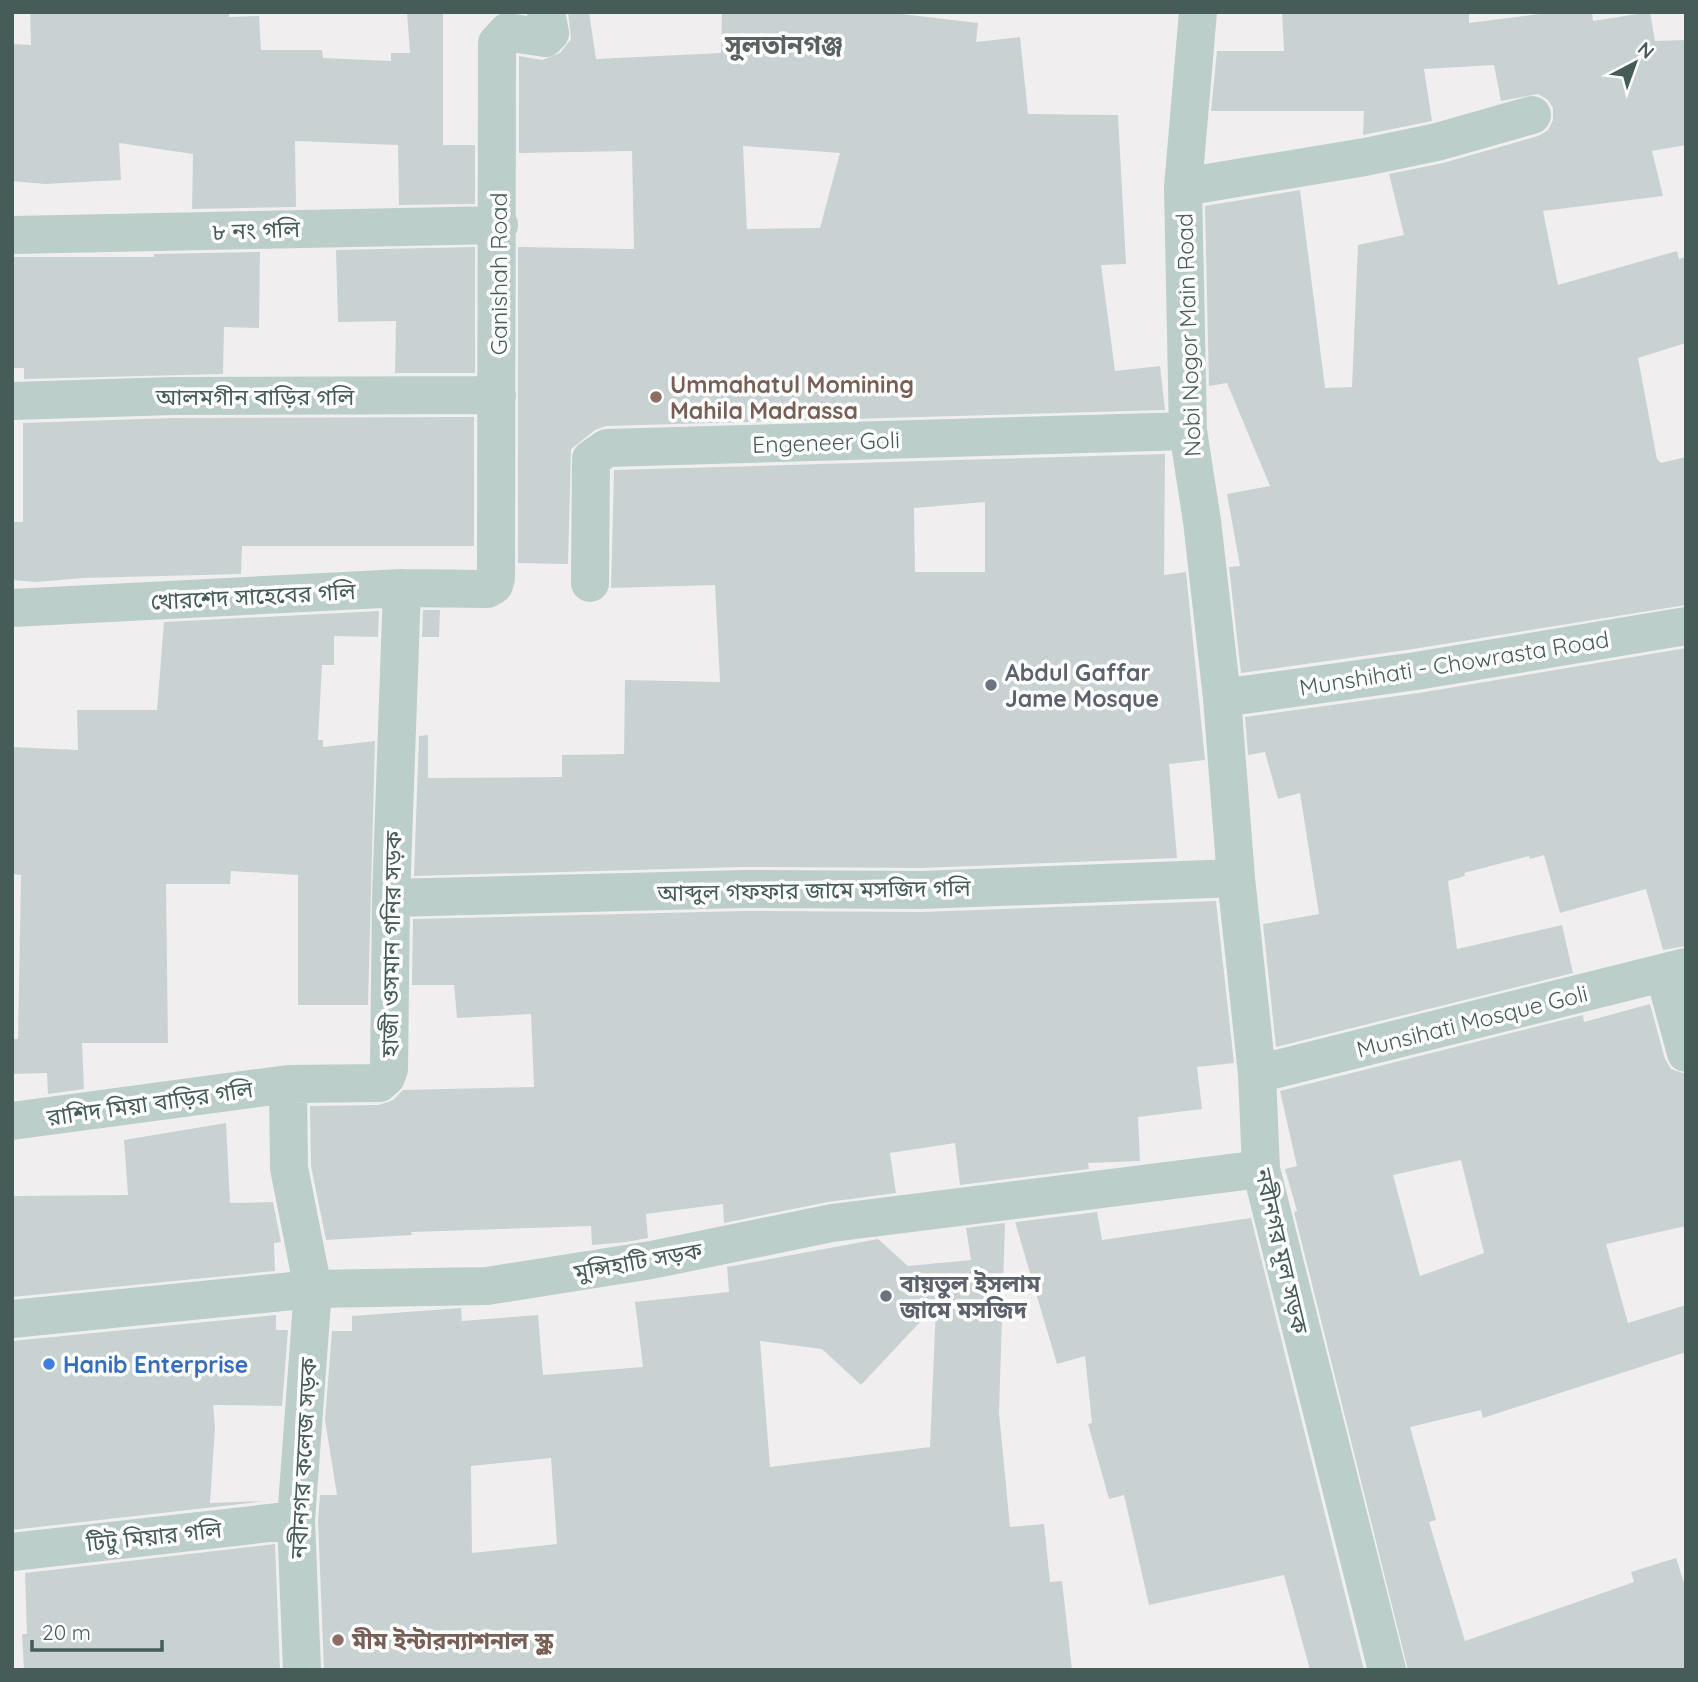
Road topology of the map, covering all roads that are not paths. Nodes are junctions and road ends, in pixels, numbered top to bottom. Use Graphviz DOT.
graph roads {
  1 [pos="546,12"];
  2 [pos="1198,12"];
  3 [pos="1532,115"];
  4 [pos="1183,187"];
  5 [pos="499,225"];
  6 [pos="12,235"];
  7 [pos="497,395"];
  8 [pos="12,401"];
  9 [pos="1188,431"];
  10 [pos="590,583"];
  11 [pos="494,585"];
  12 [pos="402,588"];
  13 [pos="12,608"];
  14 [pos="1686,626"];
  15 [pos="1222,698"];
  16 [pos="1236,878"];
  17 [pos="391,898"];
  18 [pos="1675,970"];
  19 [pos="1686,1053"];
  20 [pos="1257,1074"];
  21 [pos="288,1084"];
  22 [pos="12,1121"];
  23 [pos="1261,1169"];
  24 [pos="313,1289"];
  25 [pos="12,1319"];
  26 [pos="296,1520"];
  27 [pos="12,1552"];
  28 [pos="302,1670"];
  29 [pos="1387,1670"];
  1 -- 5 [label="street, Ganishah Road"];
  2 -- 4 [label="street, Nobi Nogor Main Road"];
  3 -- 4 [label="street"];
  4 -- 9 [label="street, Nobi Nogor Main Road"];
  5 -- 6 [label="street, ৮ নং গলি"];
  5 -- 7 [label="street, Ganishah Road"];
  7 -- 8 [label="street, আলমগীন বাড়ির গলি"];
  7 -- 11 [label="street, Ganishah Road"];
  9 -- 10 [label="street, Engeneer Goli"];
  9 -- 15 [label="street, Nobi Nogor Main Road"];
  11 -- 12 [label="street, খোরশেদ সাহেবের গলি"];
  12 -- 13 [label="street, খোরশেদ সাহেবের গলি"];
  12 -- 17 [label="street, হাজী ওসমান গনির সড়ক"];
  14 -- 15 [label="street, Munshihati - Chowrasta Road"];
  15 -- 16 [label="street, নবীনগর মূল সড়ক"];
  16 -- 17 [label="street, আব্দুল গফফার জামে মসজিদ গলি"];
  16 -- 20 [label="street, নবীনগর মূল সড়ক"];
  17 -- 21 [label="street, হাজী ওসমান গনির সড়ক"];
  18 -- 19 [label="street"];
  18 -- 20 [label="street, Munsihati Mosque Goli"];
  20 -- 23 [label="street, নবীনগর মূল সড়ক"];
  21 -- 22 [label="street, রাশিদ মিয়া বাড়ির গলি"];
  21 -- 24 [label="street"];
  23 -- 24 [label="street, মুন্সিহাটি সড়ক"];
  23 -- 29 [label="street, নবীনগর মূল সড়ক"];
  24 -- 25 [label="street, মুন্সিহাটি সড়ক"];
  24 -- 26 [label="street, নবীনগর কলেজ সড়ক"];
  26 -- 27 [label="street, টিটু মিয়ার গলি"];
  26 -- 28 [label="street, নবীনগর কলেজ সড়ক"];
}
